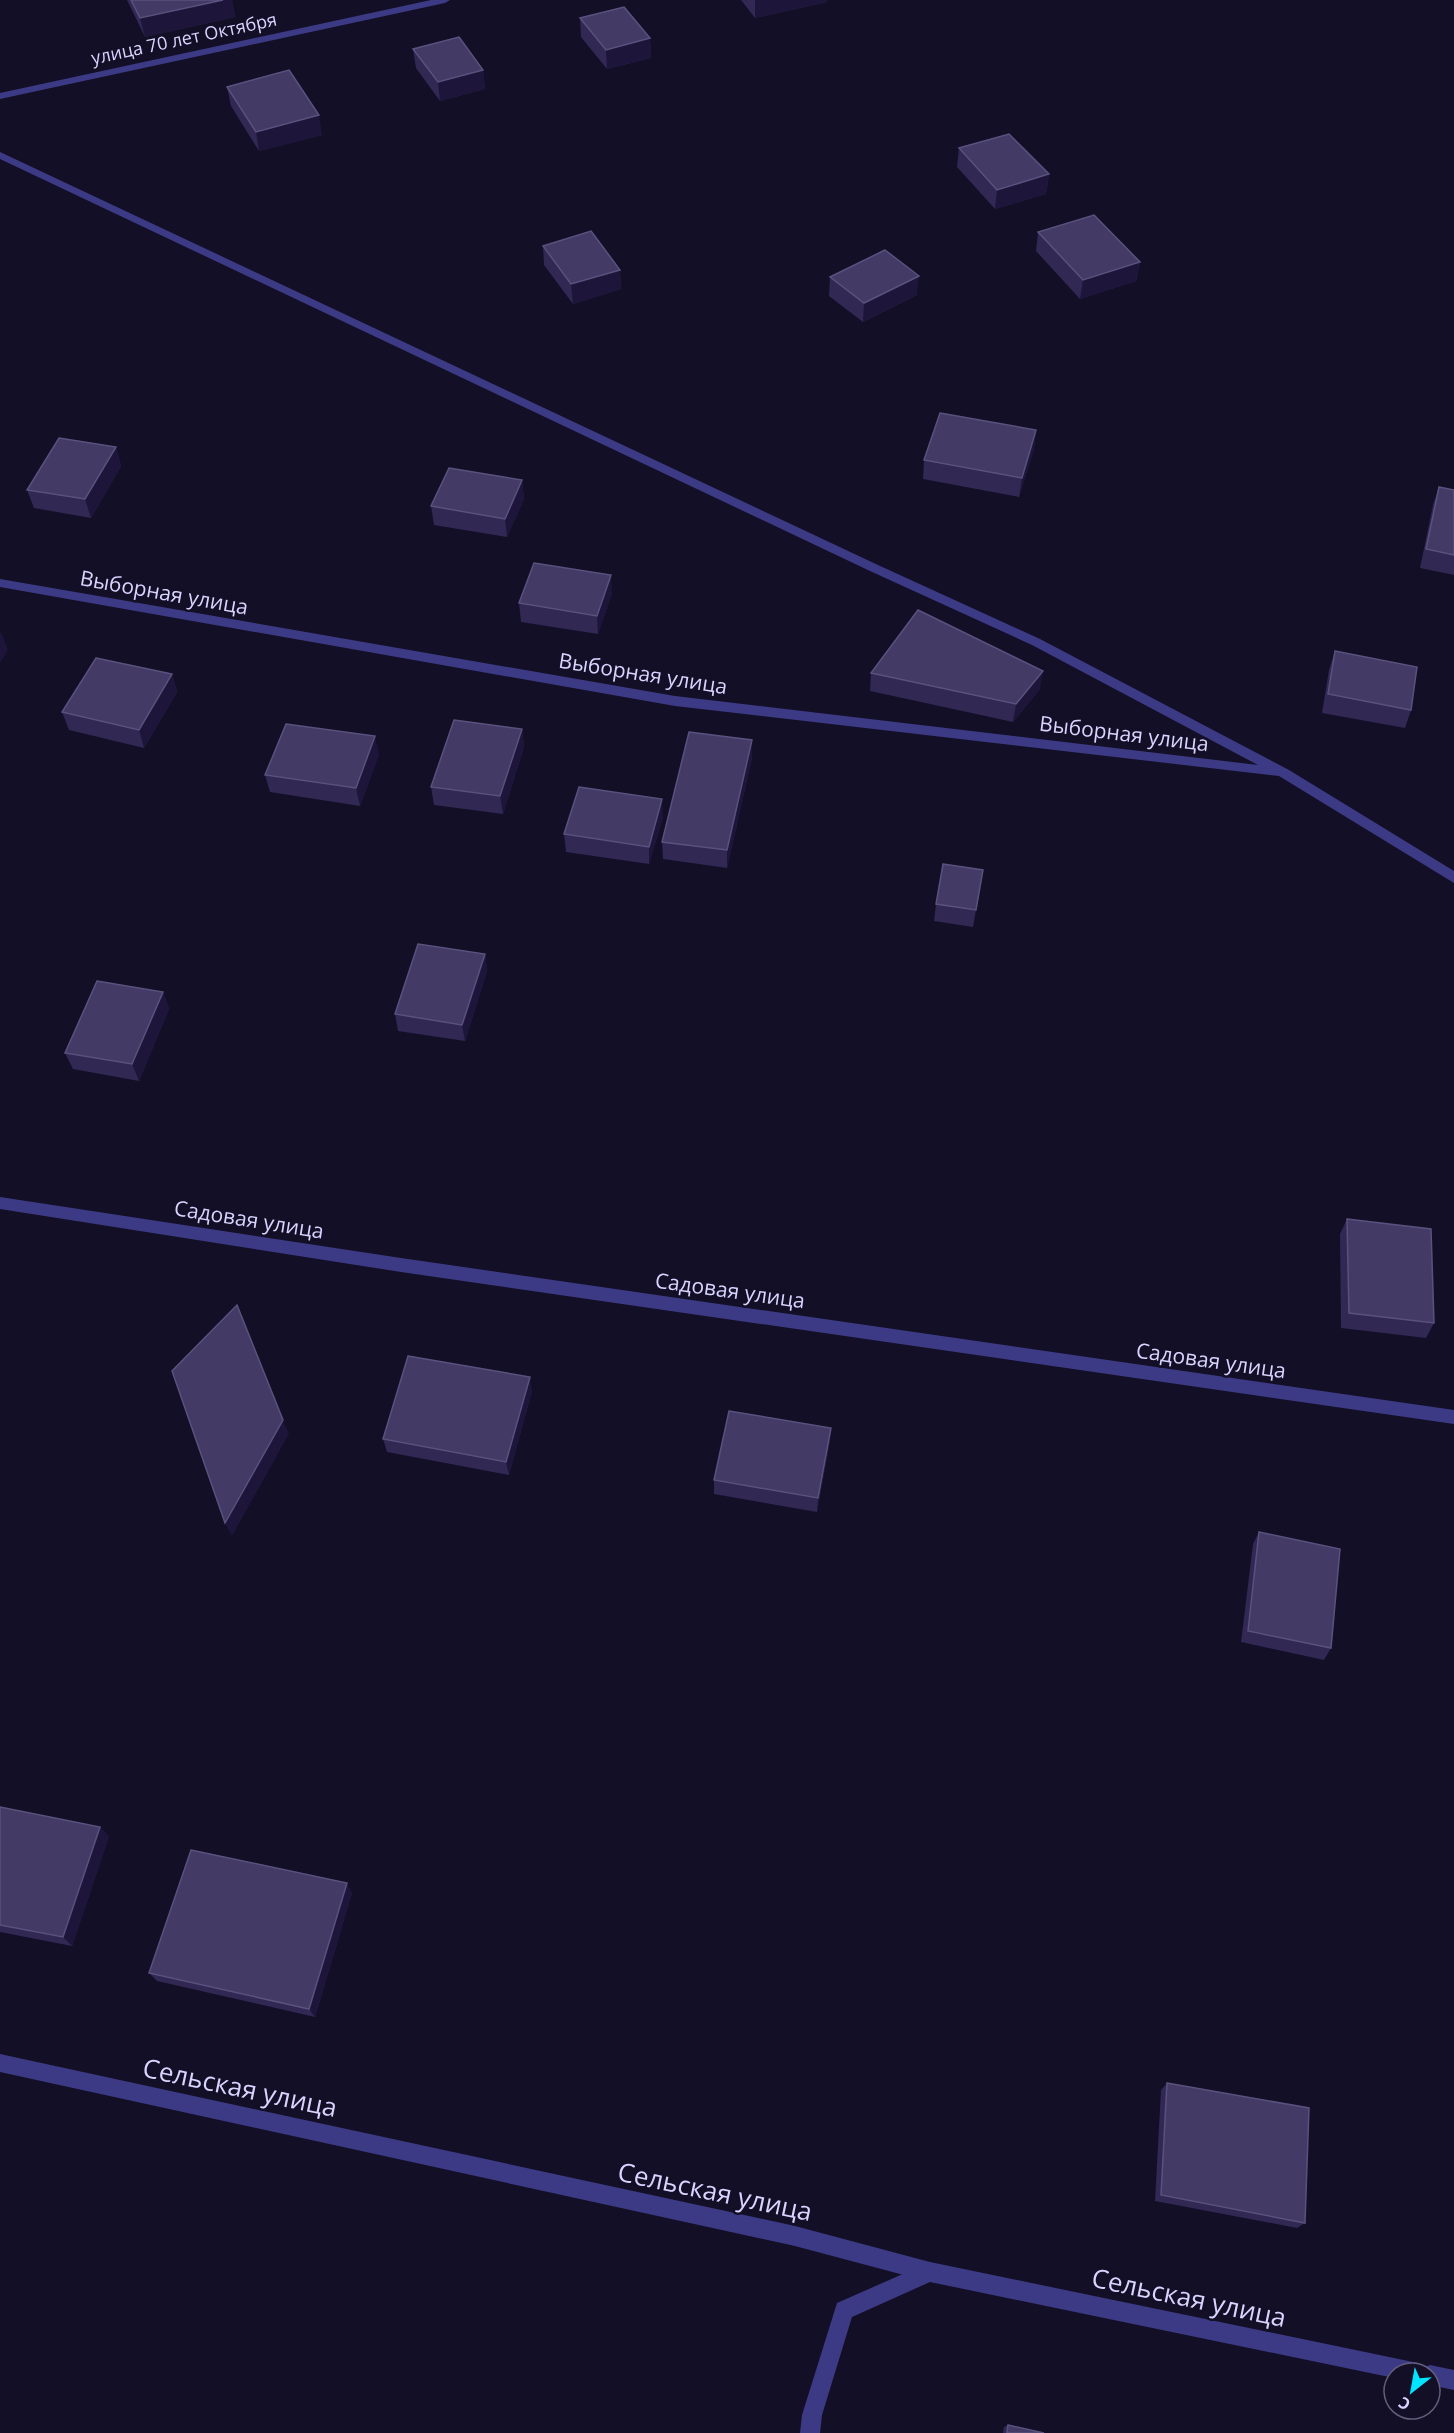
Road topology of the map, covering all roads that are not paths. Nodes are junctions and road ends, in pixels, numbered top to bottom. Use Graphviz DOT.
graph roads {
  1 [pos="445,0"];
  2 [pos="0,96"];
  3 [pos="0,154"];
  4 [pos="0,583"];
  5 [pos="1284,773"];
  6 [pos="1454,878"];
  7 [pos="0,1203"];
  8 [pos="1454,1417"];
  9 [pos="0,2063"];
  10 [pos="930,2272"];
  11 [pos="1382,2366"];
  12 [pos="810,2433"];
  1 -- 2 [label="street, улица 70 лет Октября"];
  3 -- 5 [label="street"];
  4 -- 5 [label="street, Выборная улица"];
  5 -- 6 [label="street"];
  7 -- 8 [label="street, Садовая улица"];
  9 -- 10 [label="street, Сельская улица"];
  10 -- 11 [label="street, Сельская улица"];
  10 -- 12 [label="street"];
}
